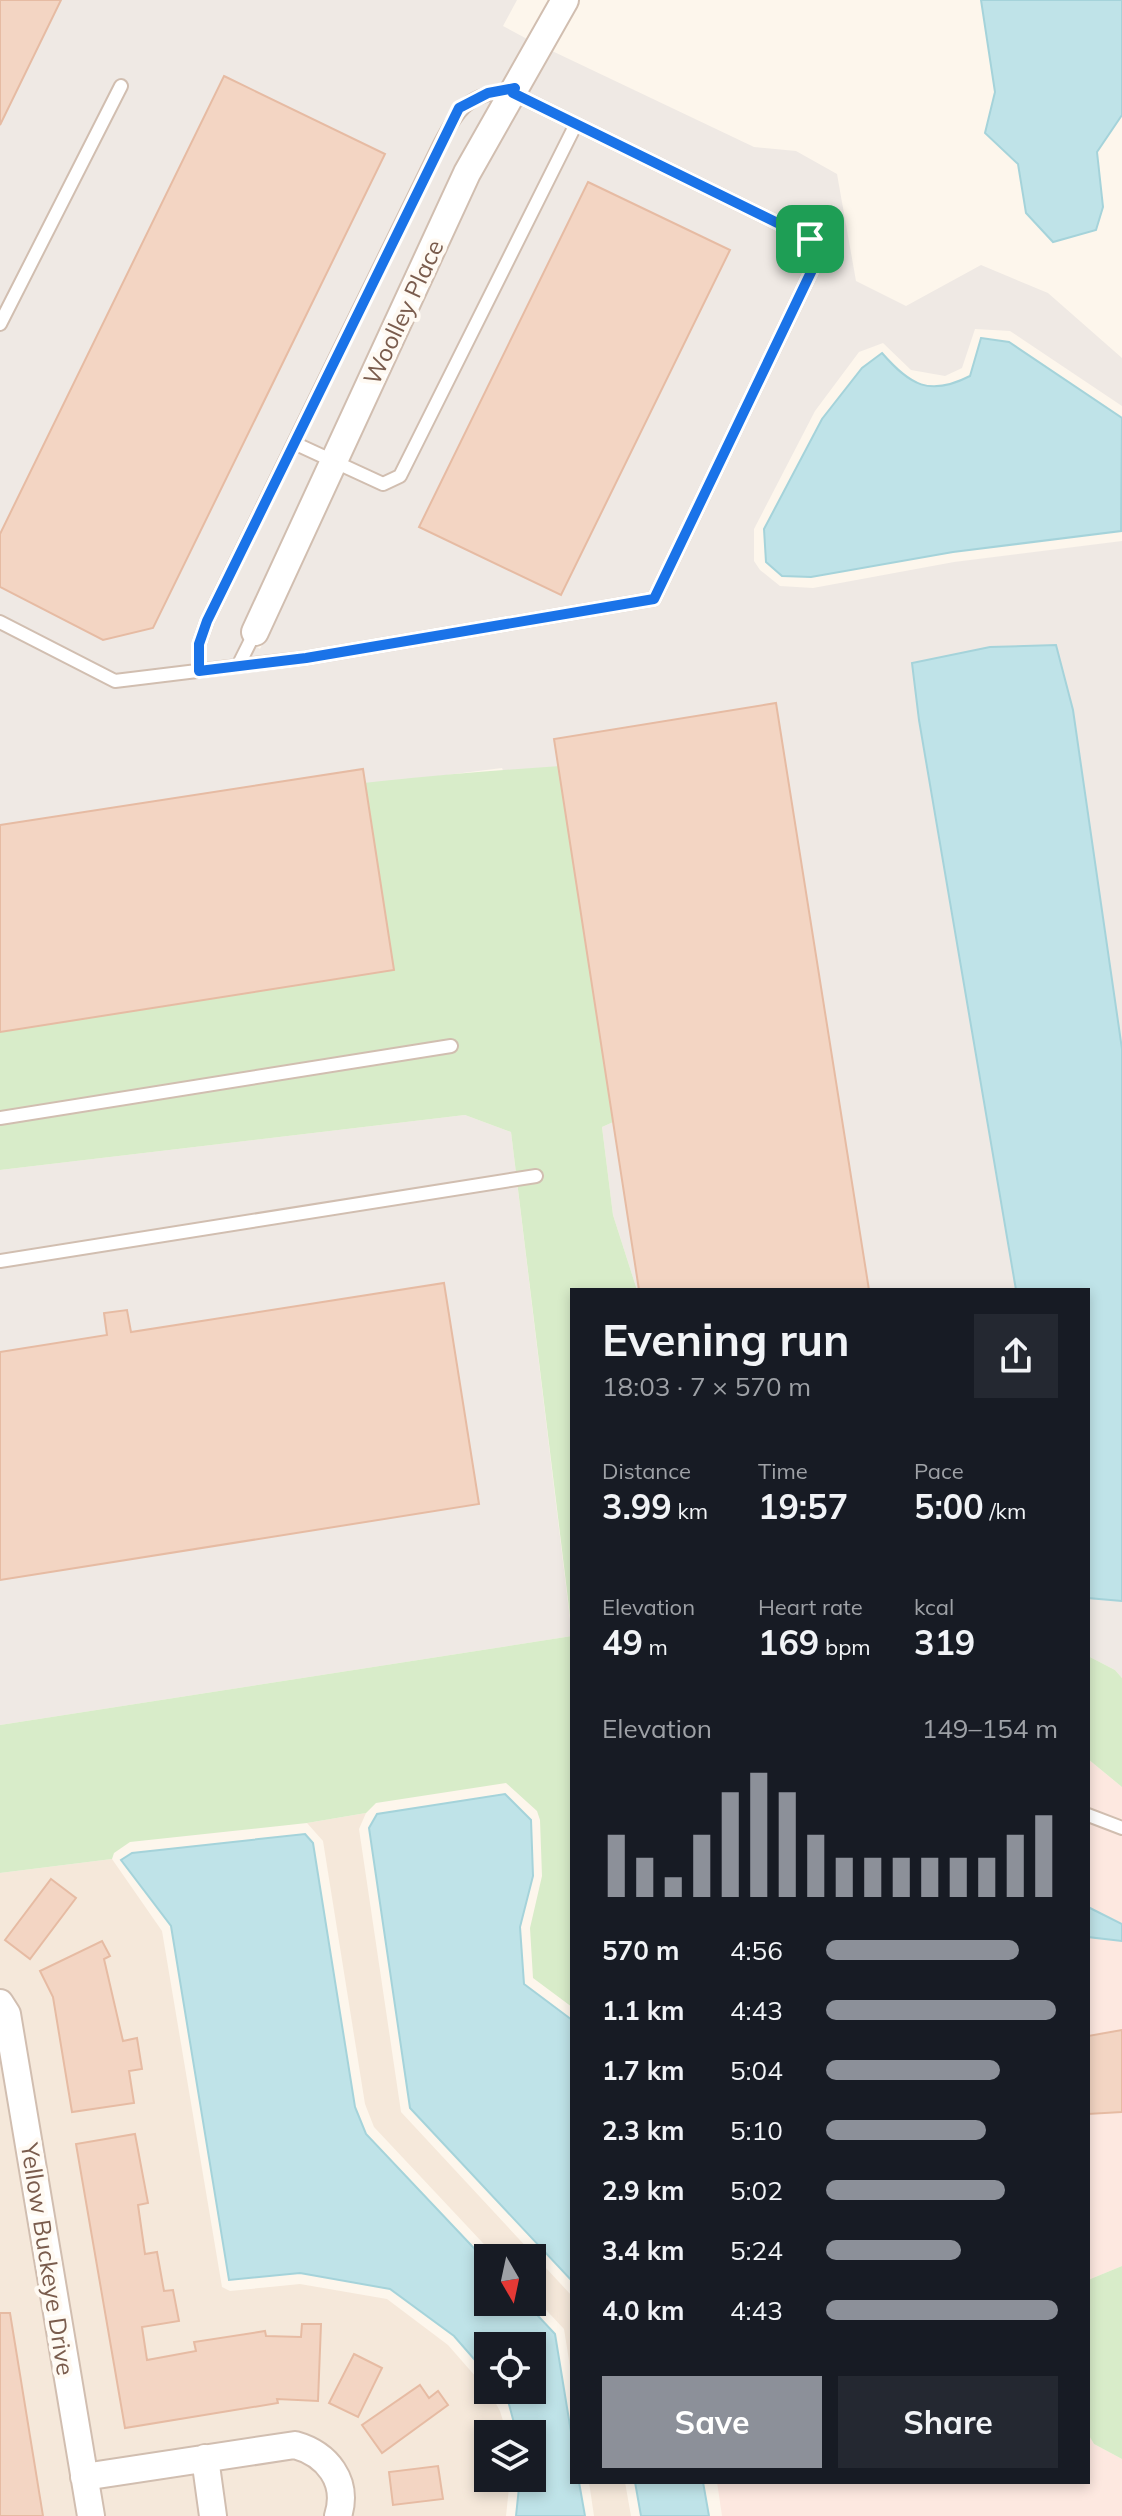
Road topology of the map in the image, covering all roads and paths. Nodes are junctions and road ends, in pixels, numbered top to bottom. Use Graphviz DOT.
graph roads {
  1 [pos="565,0"];
  2 [pos="121,86"];
  3 [pos="514,90"];
  4 [pos="576,124"];
  5 [pos="0,324"];
  6 [pos="294,443"];
  7 [pos="333,463"];
  8 [pos="0,622"];
  9 [pos="255,632"];
  10 [pos="238,666"];
  11 [pos="199,671"];
  12 [pos="451,1046"];
  13 [pos="0,1118"];
  14 [pos="536,1176"];
  15 [pos="0,1261"];
  16 [pos="1090,1816"];
  17 [pos="1122,1828"];
  18 [pos="0,2003"];
  19 [pos="205,2458"];
  20 [pos="84,2477"];
  21 [pos="91,2516"];
  22 [pos="213,2516"];
  23 [pos="338,2516"];
  1 -- 3 [label="street, Woolley Place"];
  2 -- 5 [label="lane"];
  3 -- 4 [label="lane"];
  3 -- 6 [label="lane"];
  3 -- 7 [label="street, Woolley Place"];
  4 -- 7 [label="lane"];
  4 -- 10 [label="lane"];
  6 -- 7 [label="lane"];
  6 -- 11 [label="lane"];
  7 -- 9 [label="street, Woolley Place"];
  8 -- 11 [label="lane"];
  9 -- 10 [label="lane"];
  10 -- 11 [label="lane"];
  12 -- 13 [label="lane"];
  14 -- 15 [label="lane"];
  16 -- 17 [label="lane"];
  18 -- 20 [label="street, Yellow Buckeye Drive"];
  19 -- 20 [label="street"];
  19 -- 22 [label="street"];
  19 -- 23 [label="street"];
  20 -- 21 [label="street, Yellow Buckeye Drive"];
}
